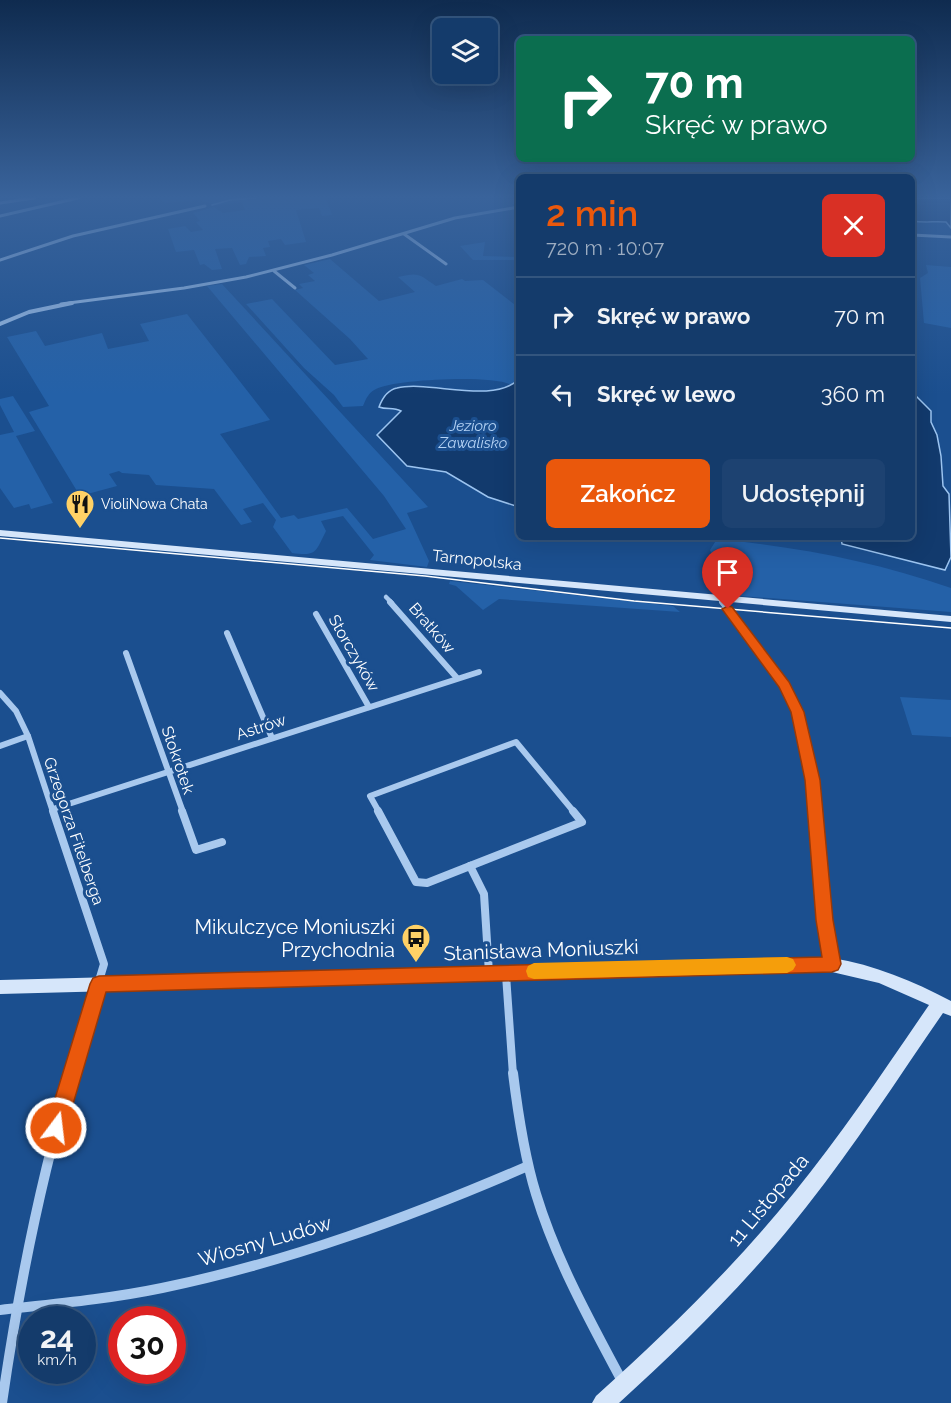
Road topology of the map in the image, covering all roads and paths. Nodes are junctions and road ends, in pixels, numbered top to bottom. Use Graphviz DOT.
graph roads {
  1 [pos="298,263"];
  2 [pos="274,270"];
  3 [pos="295,288"];
  4 [pos="0,324"];
  5 [pos="0,534"];
  6 [pos="386,597"];
  7 [pos="720,599"];
  8 [pos="316,614"];
  9 [pos="951,619"];
  10 [pos="227,633"];
  11 [pos="126,653"];
  12 [pos="479,672"];
  13 [pos="457,678"];
  14 [pos="0,693"];
  15 [pos="369,706"];
  16 [pos="28,736"];
  17 [pos="272,738"];
  18 [pos="0,746"];
  19 [pos="168,771"];
  20 [pos="52,809"];
  21 [pos="222,842"];
  22 [pos="470,866"];
  23 [pos="832,964"];
  24 [pos="506,972"];
  25 [pos="489,973"];
  26 [pos="99,984"];
  27 [pos="0,987"];
  28 [pos="946,1006"];
  29 [pos="528,1166"];
  30 [pos="16,1308"];
  31 [pos="0,1310"];
  32 [pos="624,1384"];
  33 [pos="2,1403"];
  34 [pos="603,1403"];
  1 -- 2 [label="street"];
  2 -- 3 [label="street"];
  2 -- 4 [label="street"];
  5 -- 7 [label="main road, Tarnopolska"];
  6 -- 13 [label="street, Bratków"];
  7 -- 9 [label="main road, Tarnopolska"];
  7 -- 23 [label="street"];
  8 -- 15 [label="street, Storczyków"];
  10 -- 17 [label="street"];
  11 -- 19 [label="street, Stokrotek"];
  12 -- 13 [label="street, Astrów"];
  13 -- 15 [label="street, Astrów"];
  14 -- 16 [label="street, Grzegorza Fitelberga"];
  15 -- 17 [label="street, Astrów"];
  16 -- 18 [label="street"];
  16 -- 20 [label="street, Grzegorza Fitelberga"];
  17 -- 19 [label="street, Astrów"];
  19 -- 20 [label="street, Astrów"];
  19 -- 21 [label="street, Stokrotek"];
  20 -- 26 [label="street, Grzegorza Fitelberga"];
  22 -- 22 [label="street"];
  22 -- 25 [label="street"];
  23 -- 24 [label="main road, Stanisława Moniuszki"];
  23 -- 28 [label="main road, Stanisława Moniuszki"];
  24 -- 25 [label="main road, Stanisława Moniuszki"];
  24 -- 29 [label="street"];
  25 -- 26 [label="main road, Stanisława Moniuszki"];
  26 -- 27 [label="main road, Stanisława Moniuszki"];
  26 -- 30 [label="street, Grzegorza Fitelberga"];
  28 -- 32 [label="main road, 11 Listopada"];
  29 -- 30 [label="street, Wiosny Ludów"];
  29 -- 32 [label="street"];
  30 -- 31 [label="street, Wiosny Ludów"];
  30 -- 33 [label="street, Grzegorza Fitelberga"];
  32 -- 34 [label="main road, 11 Listopada"];
}
